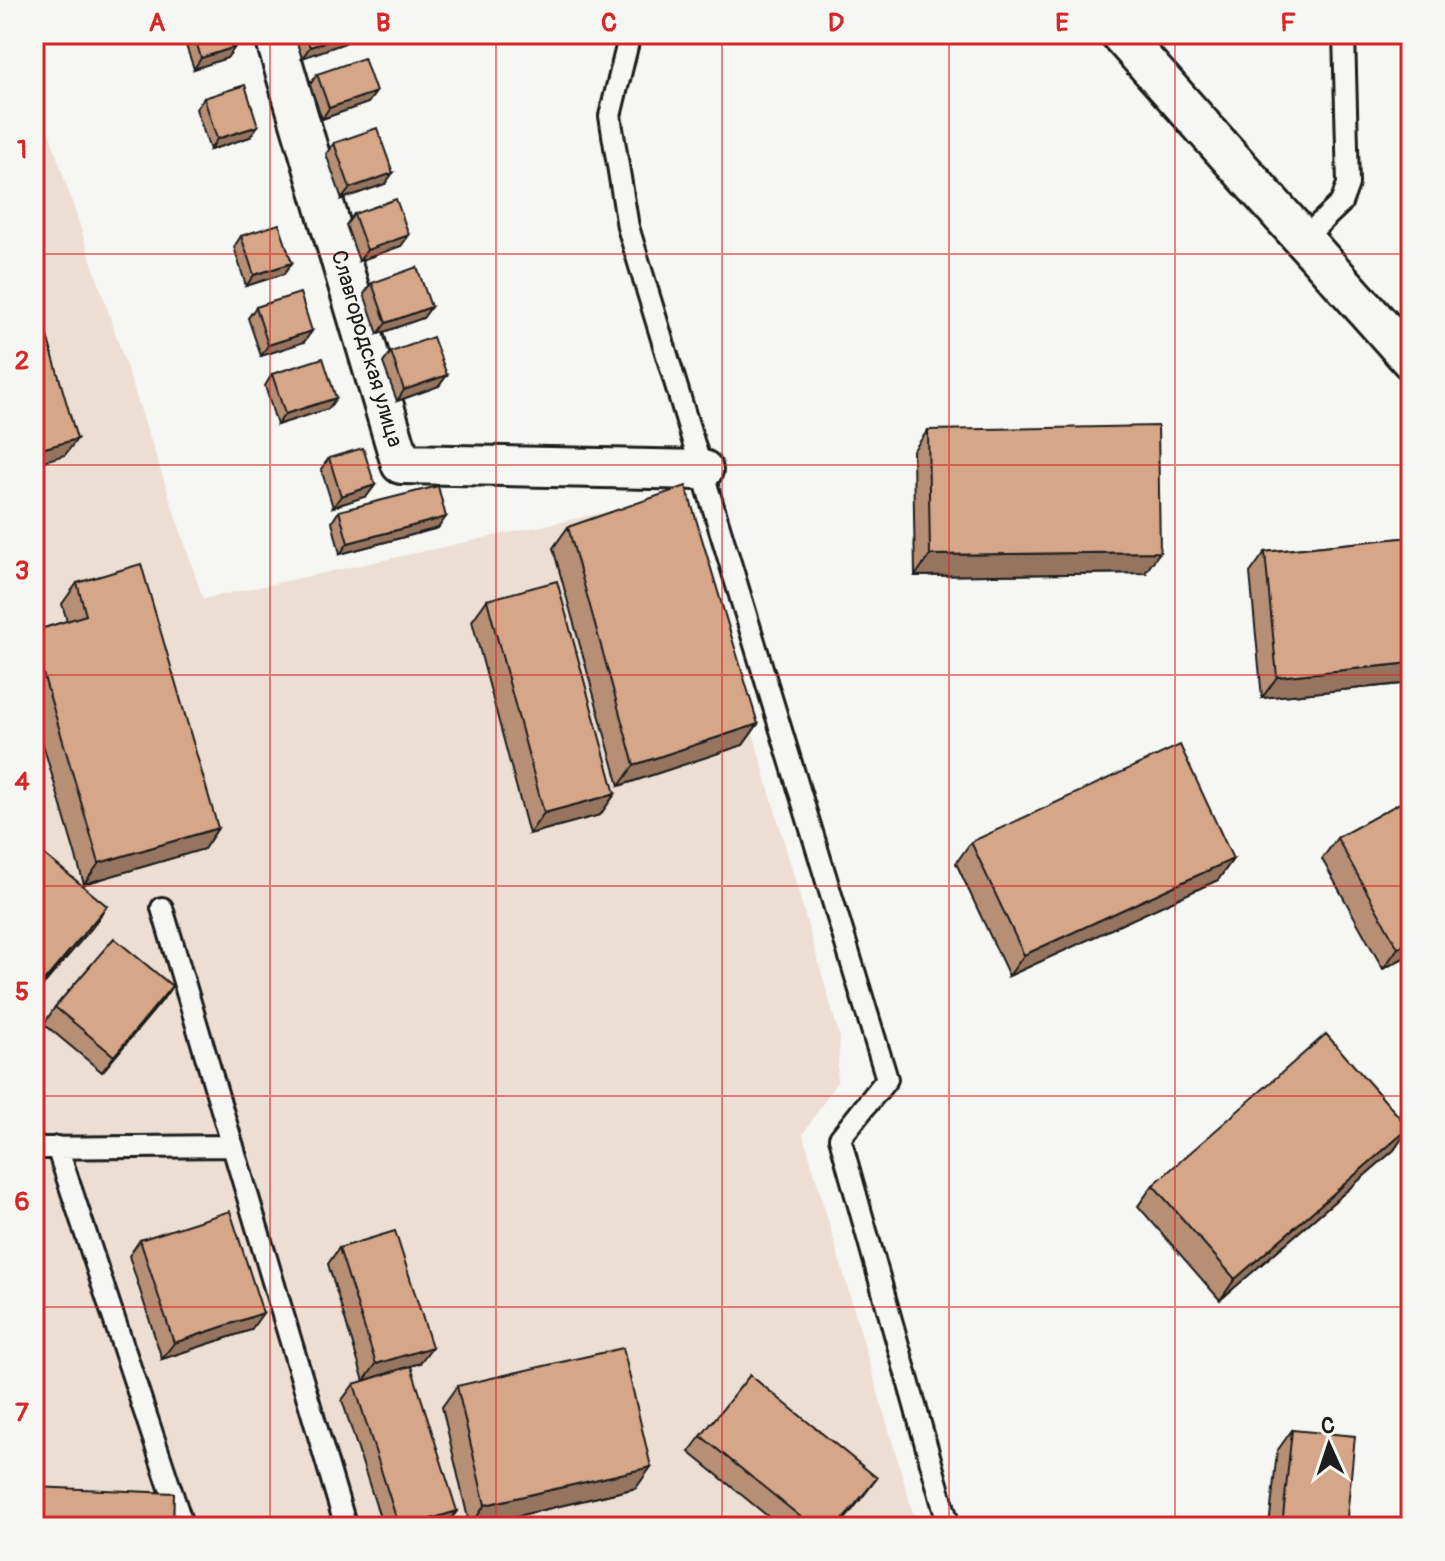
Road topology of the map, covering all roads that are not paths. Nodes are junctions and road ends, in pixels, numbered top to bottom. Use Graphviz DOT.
graph roads {
  1 [pos="274,34"];
  2 [pos="630,34"];
  3 [pos="1120,34"];
  4 [pos="1344,34"];
  5 [pos="1302,240"];
  6 [pos="1411,360"];
  7 [pos="703,470"];
  8 [pos="162,908"];
  9 [pos="233,1146"];
  10 [pos="57,1147"];
  11 [pos="34,1148"];
  12 [pos="183,1527"];
  13 [pos="346,1527"];
  14 [pos="949,1527"];
  1 -- 7 [label="street, Славгородская улица"];
  2 -- 7 [label="lane"];
  3 -- 5 [label="street"];
  4 -- 5 [label="lane"];
  5 -- 6 [label="street"];
  7 -- 14 [label="lane"];
  8 -- 9 [label="lane"];
  9 -- 10 [label="lane"];
  9 -- 13 [label="lane"];
  10 -- 11 [label="lane"];
  10 -- 12 [label="lane"];
}
